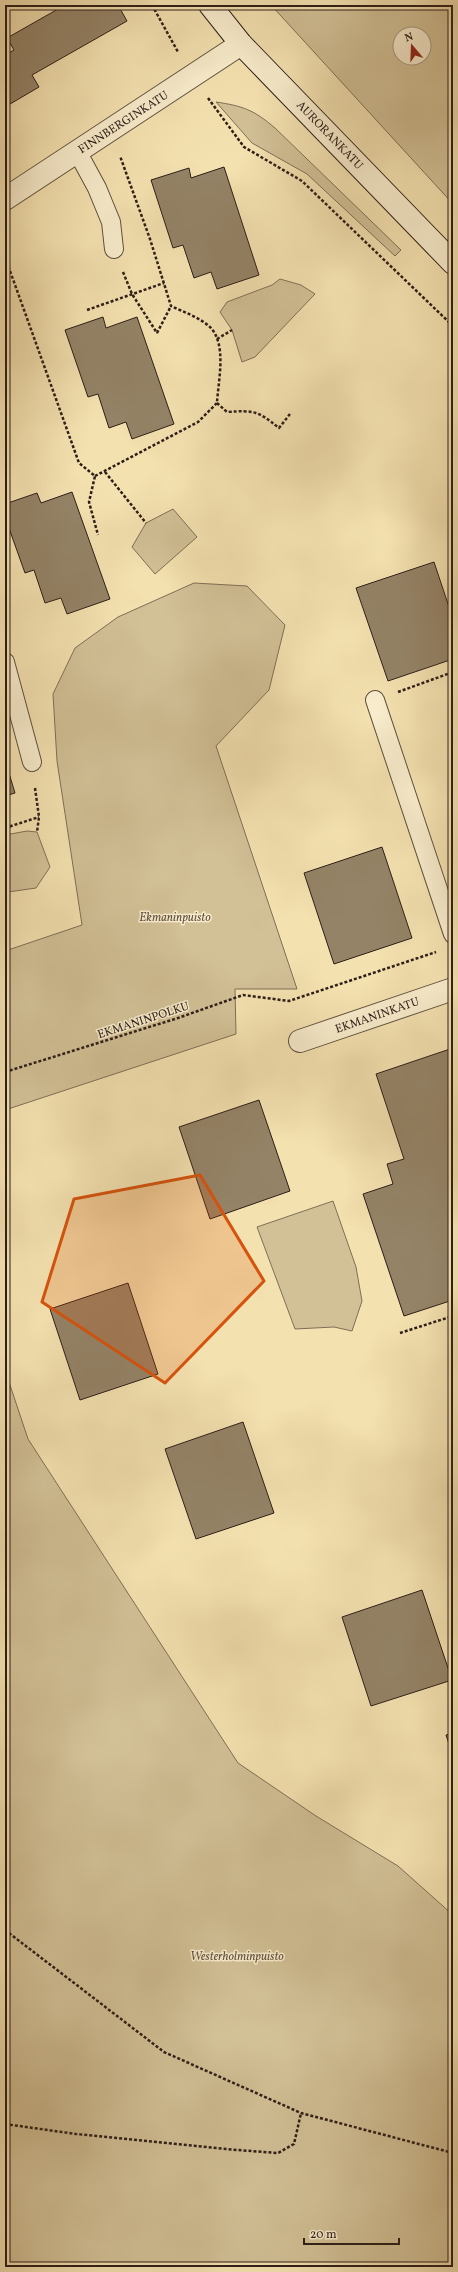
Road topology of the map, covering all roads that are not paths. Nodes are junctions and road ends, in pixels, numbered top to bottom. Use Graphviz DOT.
graph roads {
  1 [pos="210,5"];
  2 [pos="241,44"];
  3 [pos="78,153"];
  4 [pos="5,199"];
  5 [pos="114,249"];
  6 [pos="453,263"];
  7 [pos="5,662"];
  8 [pos="375,700"];
  9 [pos="32,762"];
  10 [pos="453,934"];
  11 [pos="453,989"];
  12 [pos="300,1041"];
  1 -- 2 [label="street, AURORANKATU"];
  2 -- 3 [label="street, FINNBERGINKATU"];
  2 -- 6 [label="street, AURORANKATU"];
  3 -- 4 [label="street, FINNBERGINKATU"];
  3 -- 5 [label="lane"];
  7 -- 9 [label="lane"];
  8 -- 10 [label="lane"];
  11 -- 12 [label="street, EKMANINKATU"];
}
